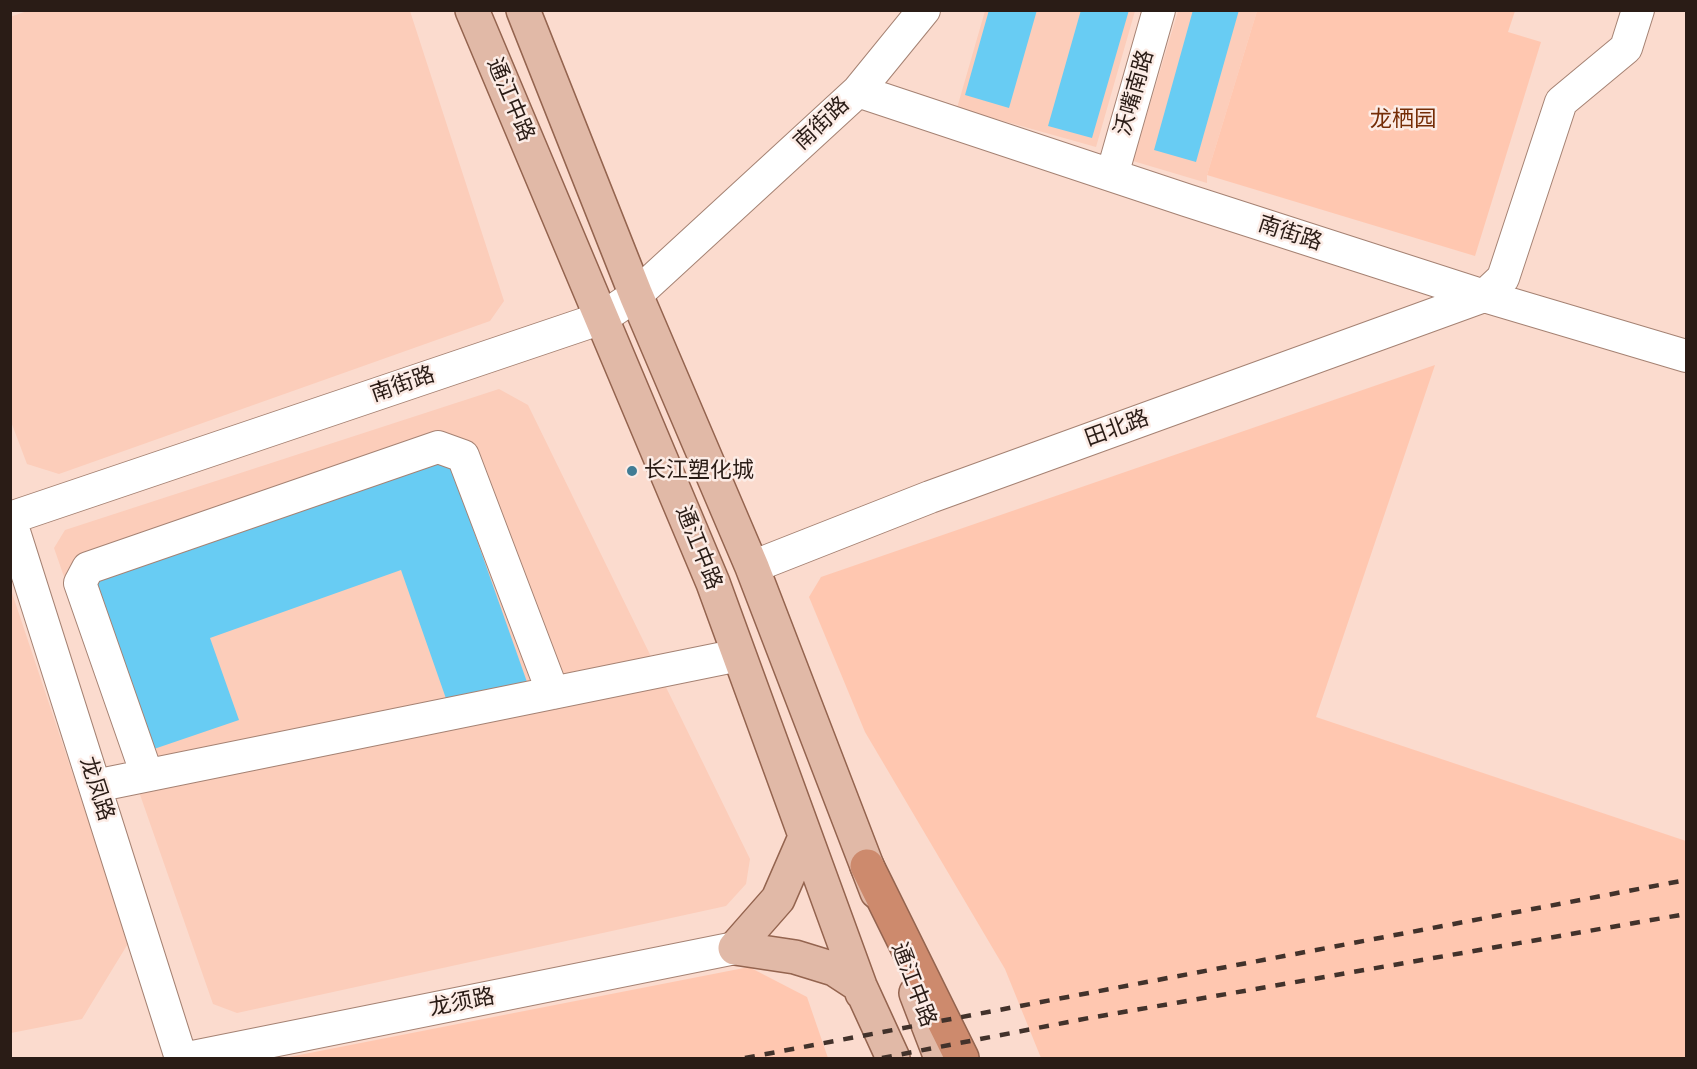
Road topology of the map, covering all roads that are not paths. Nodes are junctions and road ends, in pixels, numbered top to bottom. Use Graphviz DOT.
graph roads {
  1 [pos="472,10"];
  2 [pos="523,10"];
  3 [pos="924,10"];
  4 [pos="1159,10"];
  5 [pos="1638,10"];
  6 [pos="858,91"];
  7 [pos="1112,175"];
  8 [pos="636,295"];
  9 [pos="1484,296"];
  10 [pos="602,318"];
  11 [pos="1686,356"];
  12 [pos="10,519"];
  13 [pos="752,567"];
  14 [pos="739,655"];
  15 [pos="553,693"];
  16 [pos="147,775"];
  17 [pos="95,786"];
  18 [pos="805,837"];
  19 [pos="867,866"];
  20 [pos="735,948"];
  21 [pos="860,986"];
  22 [pos="181,1059"];
  23 [pos="188,1059"];
  24 [pos="881,1059"];
  25 [pos="892,1059"];
  26 [pos="941,1059"];
  27 [pos="962,1059"];
  1 -- 10 [label="main road, 通江中路"];
  2 -- 8 [label="main road, 通江中路"];
  3 -- 6 [label="street"];
  4 -- 7 [label="street, 沃嘴南路"];
  5 -- 9 [label="street"];
  6 -- 7 [label="street, 南街路"];
  6 -- 8 [label="street, 南街路"];
  7 -- 9 [label="street, 南街路"];
  8 -- 10 [label="street, 南街路"];
  8 -- 13 [label="main road, 通江中路"];
  9 -- 11 [label="street, 南街路"];
  9 -- 13 [label="street, 田北路"];
  10 -- 12 [label="street, 南街路"];
  10 -- 14 [label="main road, 通江中路"];
  12 -- 17 [label="street, 龙凤路"];
  13 -- 19 [label="main road, 通江中路"];
  14 -- 15 [label="street"];
  14 -- 18 [label="main road, 通江中路"];
  15 -- 16 [label="street"];
  15 -- 16 [label="street"];
  16 -- 17 [label="street"];
  17 -- 22 [label="street, 龙凤路"];
  18 -- 20 [label="main road"];
  18 -- 21 [label="main road, 通江中路"];
  19 -- 26 [label="main road, 通江中路"];
  19 -- 27 [label="highway"];
  20 -- 21 [label="main road"];
  20 -- 23 [label="street, 龙须路"];
  21 -- 24 [label="main road"];
  21 -- 25 [label="main road, 通江中路"];
}
